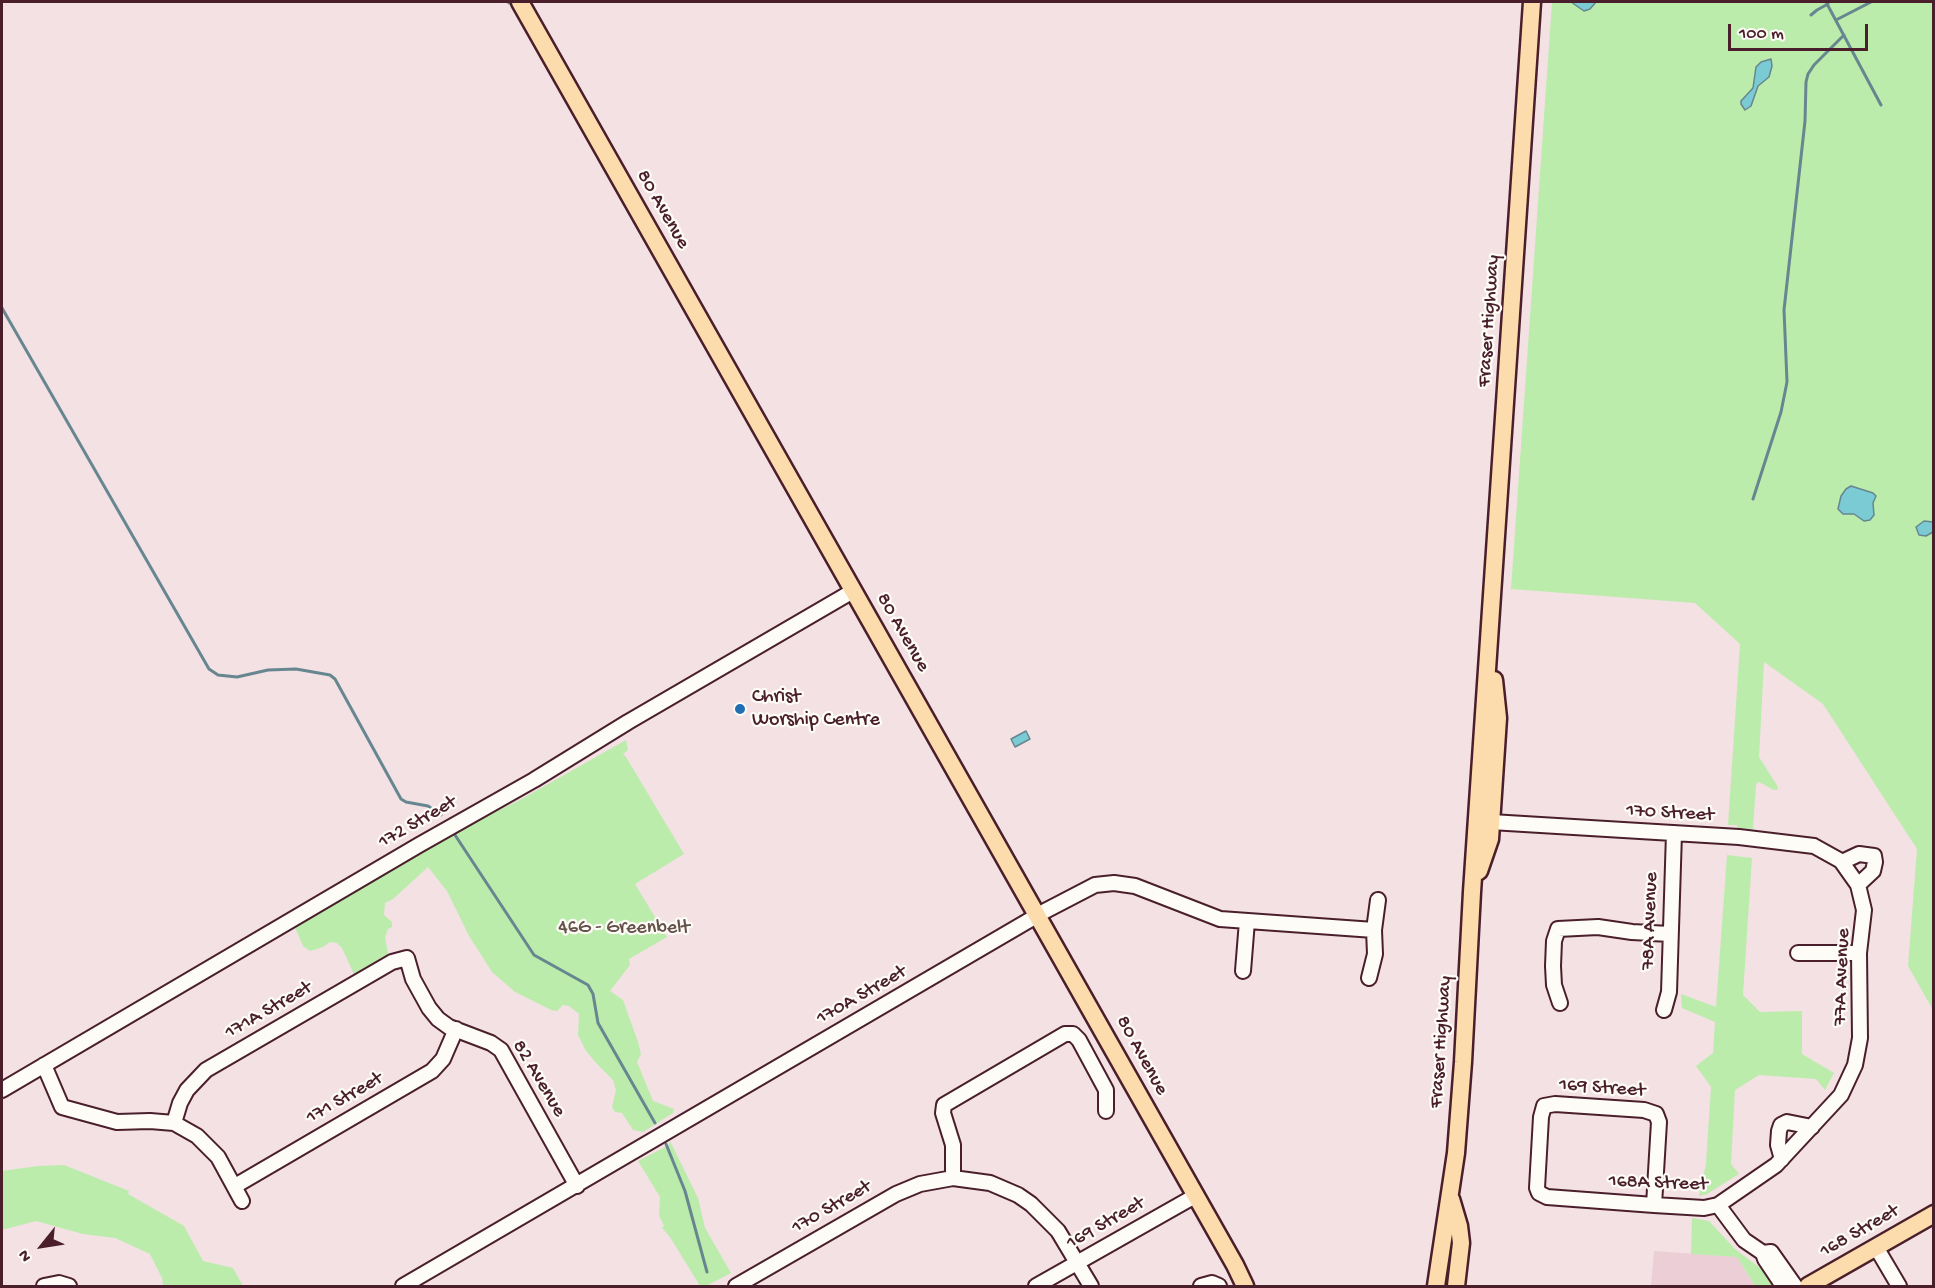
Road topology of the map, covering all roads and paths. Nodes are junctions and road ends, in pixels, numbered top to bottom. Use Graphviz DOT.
graph roads {
  1 [pos="520,2"];
  2 [pos="1532,2"];
  3 [pos="854,591"];
  4 [pos="1489,644"];
  5 [pos="1483,728"];
  6 [pos="1494,775"];
  7 [pos="1491,822"];
  8 [pos="1674,833"];
  9 [pos="1842,862"];
  10 [pos="1858,885"];
  11 [pos="1472,892"];
  12 [pos="1378,900"];
  13 [pos="1038,916"];
  14 [pos="1247,921"];
  15 [pos="1374,930"];
  16 [pos="1670,934"];
  17 [pos="1798,953"];
  18 [pos="1859,954"];
  19 [pos="407,957"];
  20 [pos="1243,971"];
  21 [pos="1369,978"];
  22 [pos="1560,1003"];
  23 [pos="1664,1010"];
  24 [pos="456,1029"];
  25 [pos="44,1065"];
  26 [pos="2,1090"];
  27 [pos="1841,1095"];
  28 [pos="1106,1111"];
  29 [pos="174,1123"];
  30 [pos="1812,1127"];
  31 [pos="1782,1159"];
  32 [pos="954,1178"];
  33 [pos="235,1186"];
  34 [pos="577,1186"];
  35 [pos="1539,1193"];
  36 [pos="1450,1195"];
  37 [pos="1195,1196"];
  38 [pos="242,1201"];
  39 [pos="1654,1205"];
  40 [pos="1718,1205"];
  41 [pos="1934,1214"];
  42 [pos="1876,1247"];
  43 [pos="1764,1253"];
  44 [pos="1078,1263"];
  45 [pos="44,1287"];
  46 [pos="69,1287"];
  47 [pos="403,1287"];
  48 [pos="736,1287"];
  49 [pos="1036,1287"];
  50 [pos="1091,1287"];
  51 [pos="1201,1287"];
  52 [pos="1219,1287"];
  53 [pos="1245,1287"];
  54 [pos="1436,1287"];
  55 [pos="1456,1287"];
  56 [pos="1783,1287"];
  57 [pos="1795,1287"];
  58 [pos="1808,1287"];
  59 [pos="1899,1287"];
  1 -- 3 [label="main road, 80 Avenue"];
  2 -- 4 [label="main road, Fraser Highway"];
  3 -- 13 [label="main road, 80 Avenue"];
  3 -- 25 [label="street, 172 Street"];
  4 -- 5 [label="main road, Fraser Highway"];
  4 -- 6 [label="main road, Fraser Highway"];
  5 -- 6 [label="main road"];
  5 -- 11 [label="main road, Fraser Highway"];
  6 -- 7 [label="main road, Fraser Highway"];
  7 -- 8 [label="street, 170 Street"];
  7 -- 11 [label="main road, Fraser Highway"];
  8 -- 9 [label="street, 170 Street"];
  8 -- 16 [label="street, 78A Avenue"];
  9 -- 10 [label="street, 77A Avenue"];
  9 -- 10 [label="street"];
  10 -- 18 [label="street, 77A Avenue"];
  11 -- 36 [label="main road, Fraser Highway"];
  12 -- 15 [label="street"];
  13 -- 14 [label="street, 170A Street"];
  13 -- 34 [label="street, 170A Street"];
  13 -- 37 [label="main road, 80 Avenue"];
  14 -- 15 [label="street, 170A Street"];
  14 -- 20 [label="street"];
  15 -- 21 [label="street"];
  16 -- 22 [label="street"];
  16 -- 23 [label="street, 78A Avenue"];
  17 -- 18 [label="street"];
  18 -- 27 [label="street, 77A Avenue"];
  19 -- 24 [label="street, 82 Avenue"];
  19 -- 29 [label="street, 171A Street"];
  24 -- 33 [label="street, 171 Street"];
  24 -- 34 [label="street, 82 Avenue"];
  25 -- 26 [label="street, 172 Street"];
  25 -- 29 [label="street"];
  27 -- 30 [label="street, 168A Street"];
  28 -- 32 [label="street"];
  29 -- 33 [label="street"];
  30 -- 31 [label="street, 168A Street"];
  30 -- 31 [label="street"];
  31 -- 40 [label="street, 168A Street"];
  32 -- 44 [label="street, 170 Street"];
  32 -- 48 [label="street, 170 Street"];
  33 -- 38 [label="street"];
  34 -- 47 [label="street, 170A Street"];
  35 -- 39 [label="street, 168A Street"];
  35 -- 39 [label="street, 169 Street"];
  36 -- 54 [label="main road, Fraser Highway"];
  36 -- 55 [label="main road, Fraser Highway"];
  37 -- 44 [label="street, 169 Street"];
  37 -- 53 [label="main road, 80 Avenue"];
  39 -- 40 [label="street, 168A Street"];
  40 -- 43 [label="street"];
  41 -- 42 [label="main road, 168 Street"];
  42 -- 58 [label="main road, 168 Street"];
  42 -- 59 [label="street"];
  43 -- 56 [label="street"];
  43 -- 57 [label="street"];
  44 -- 49 [label="street, 169 Street"];
  44 -- 50 [label="street, 170 Street"];
  45 -- 46 [label="street"];
  51 -- 52 [label="street"];
}
